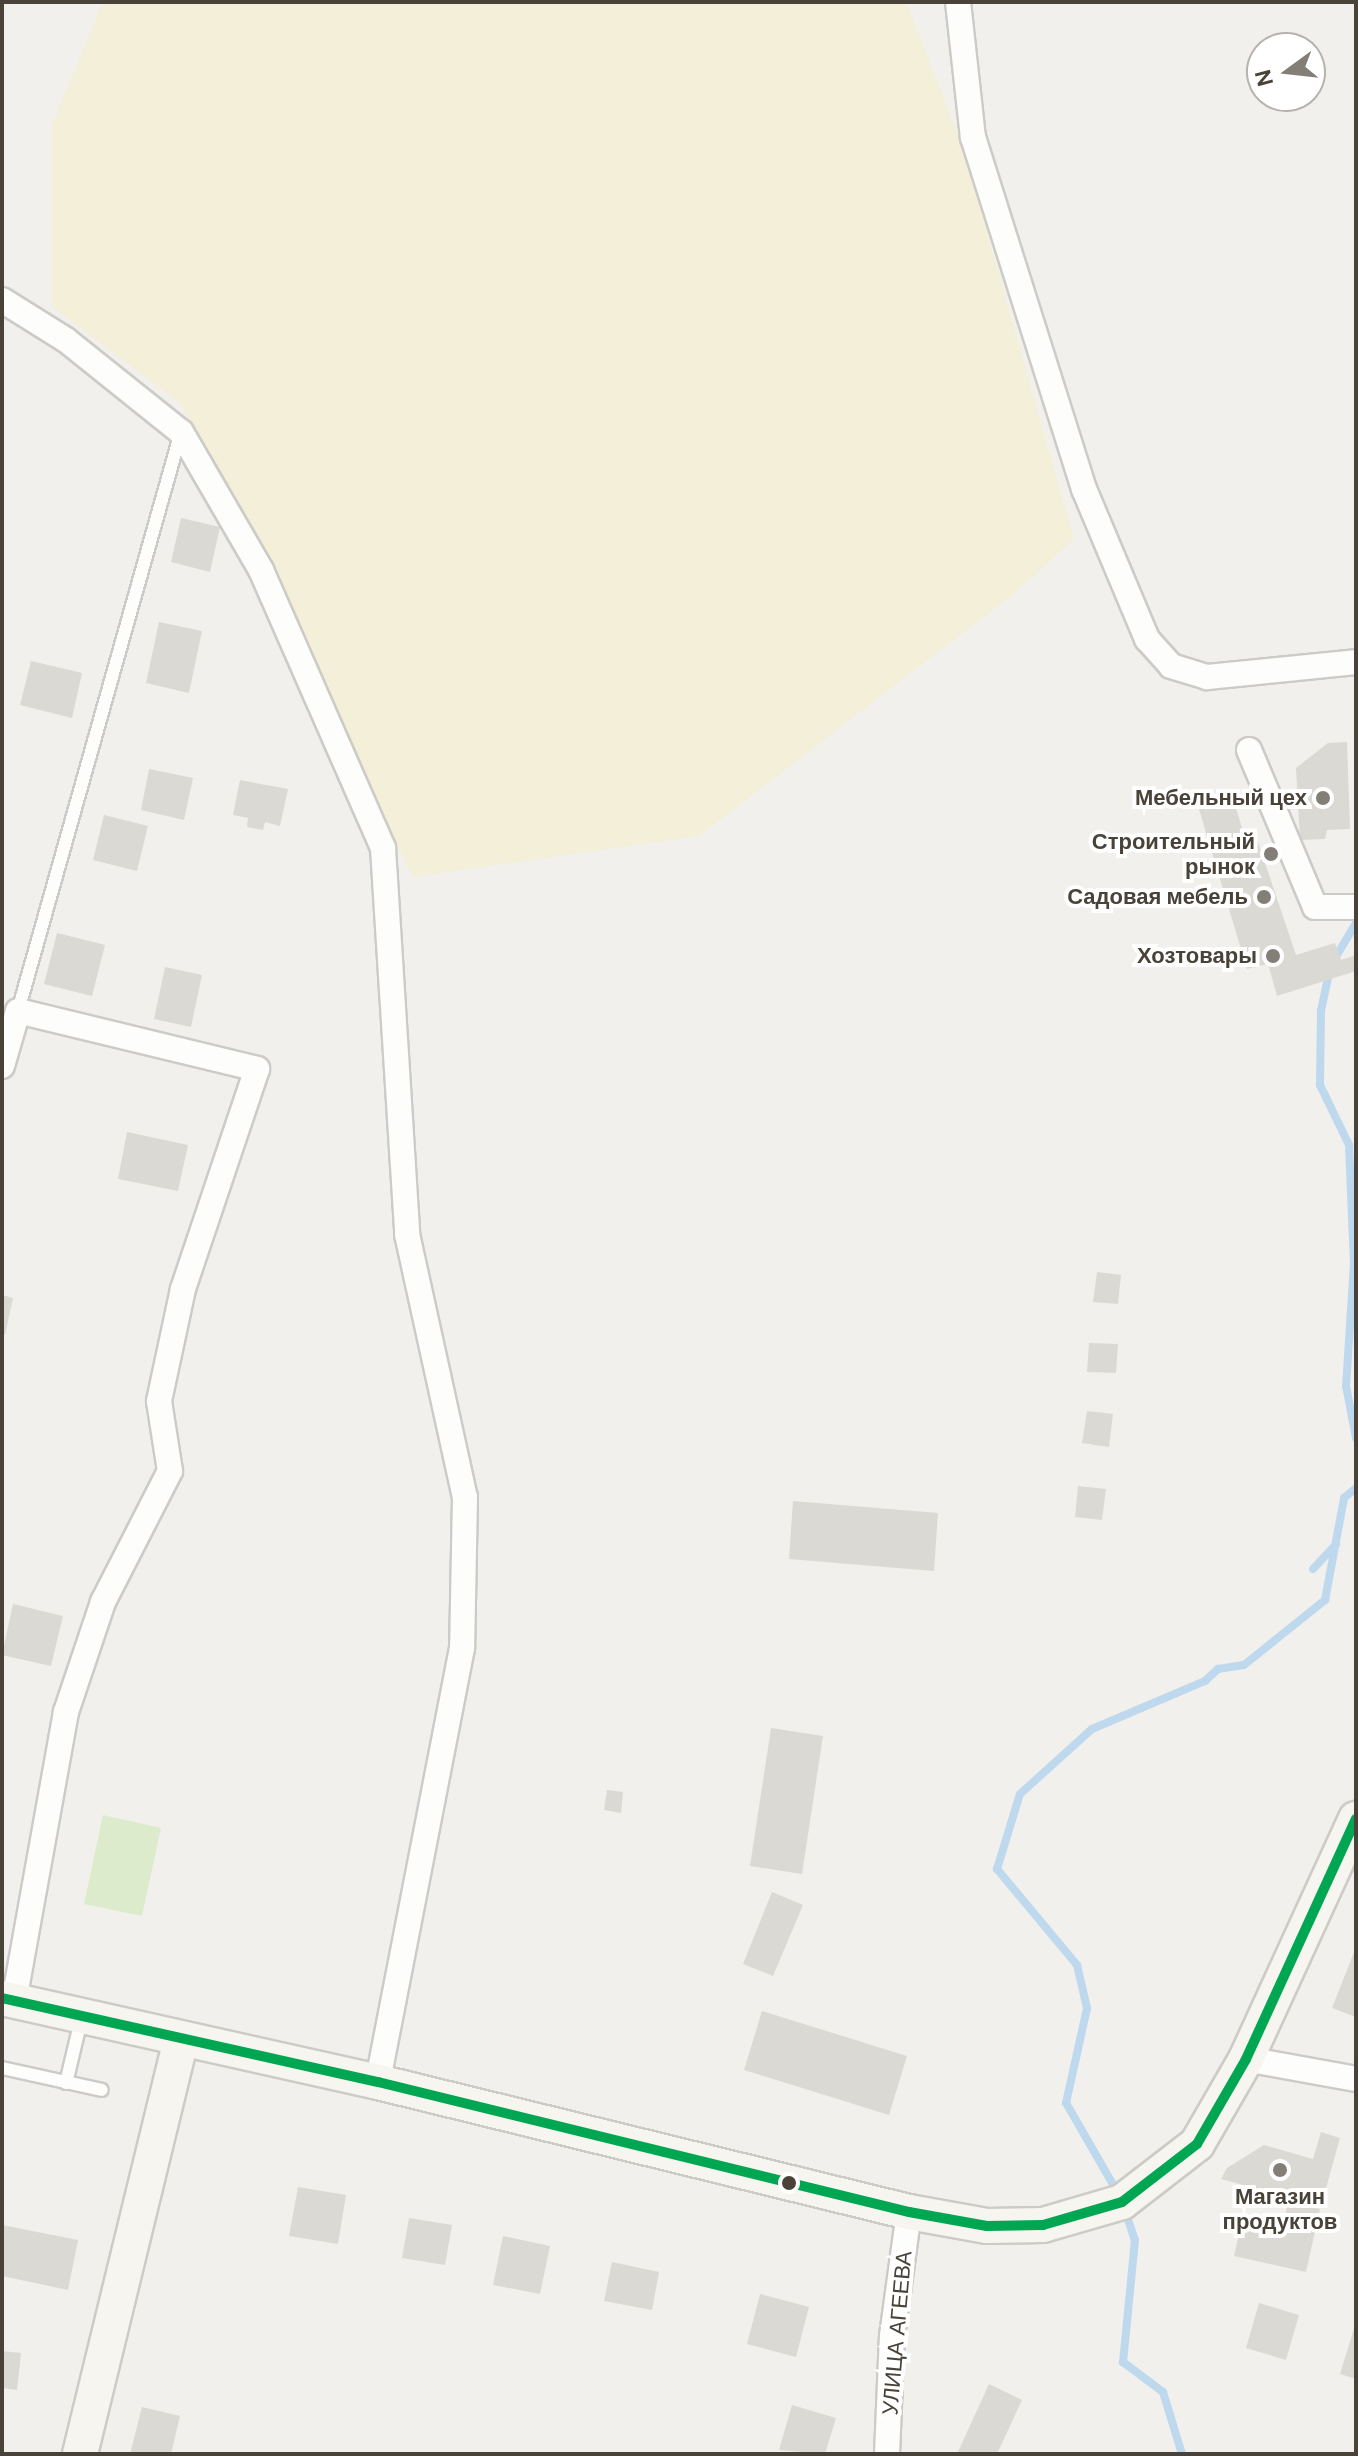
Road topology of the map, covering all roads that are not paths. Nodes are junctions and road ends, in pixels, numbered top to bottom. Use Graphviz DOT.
graph roads {
  1 [pos="958,2"];
  2 [pos="2,300"];
  3 [pos="181,432"];
  4 [pos="1356,662"];
  5 [pos="1249,750"];
  6 [pos="1356,907"];
  7 [pos="18,1011"];
  8 [pos="2,1066"];
  9 [pos="1356,1819"];
  10 [pos="8,2000"];
  11 [pos="82,2017"];
  12 [pos="181,2039"];
  13 [pos="1246,2059"];
  14 [pos="1356,2066"];
  15 [pos="2,2068"];
  16 [pos="1328,2071"];
  17 [pos="1356,2079"];
  18 [pos="378,2082"];
  19 [pos="66,2083"];
  20 [pos="102,2090"];
  21 [pos="909,2212"];
  22 [pos="80,2454"];
  23 [pos="887,2454"];
  1 -- 4 [label="street"];
  2 -- 3 [label="street"];
  3 -- 7 [label="lane"];
  3 -- 18 [label="street"];
  5 -- 6 [label="street"];
  7 -- 8 [label="street"];
  7 -- 10 [label="street"];
  9 -- 13 [label="main road"];
  10 -- 11 [label="main road"];
  11 -- 12 [label="main road"];
  11 -- 19 [label="lane"];
  12 -- 18 [label="main road"];
  12 -- 22 [label="main road"];
  13 -- 16 [label="street"];
  13 -- 21 [label="main road"];
  14 -- 16 [label="street"];
  15 -- 19 [label="lane"];
  16 -- 17 [label="street"];
  18 -- 21 [label="main road"];
  19 -- 20 [label="lane"];
  21 -- 23 [label="street, УЛИЦА АГЕЕВА"];
}
